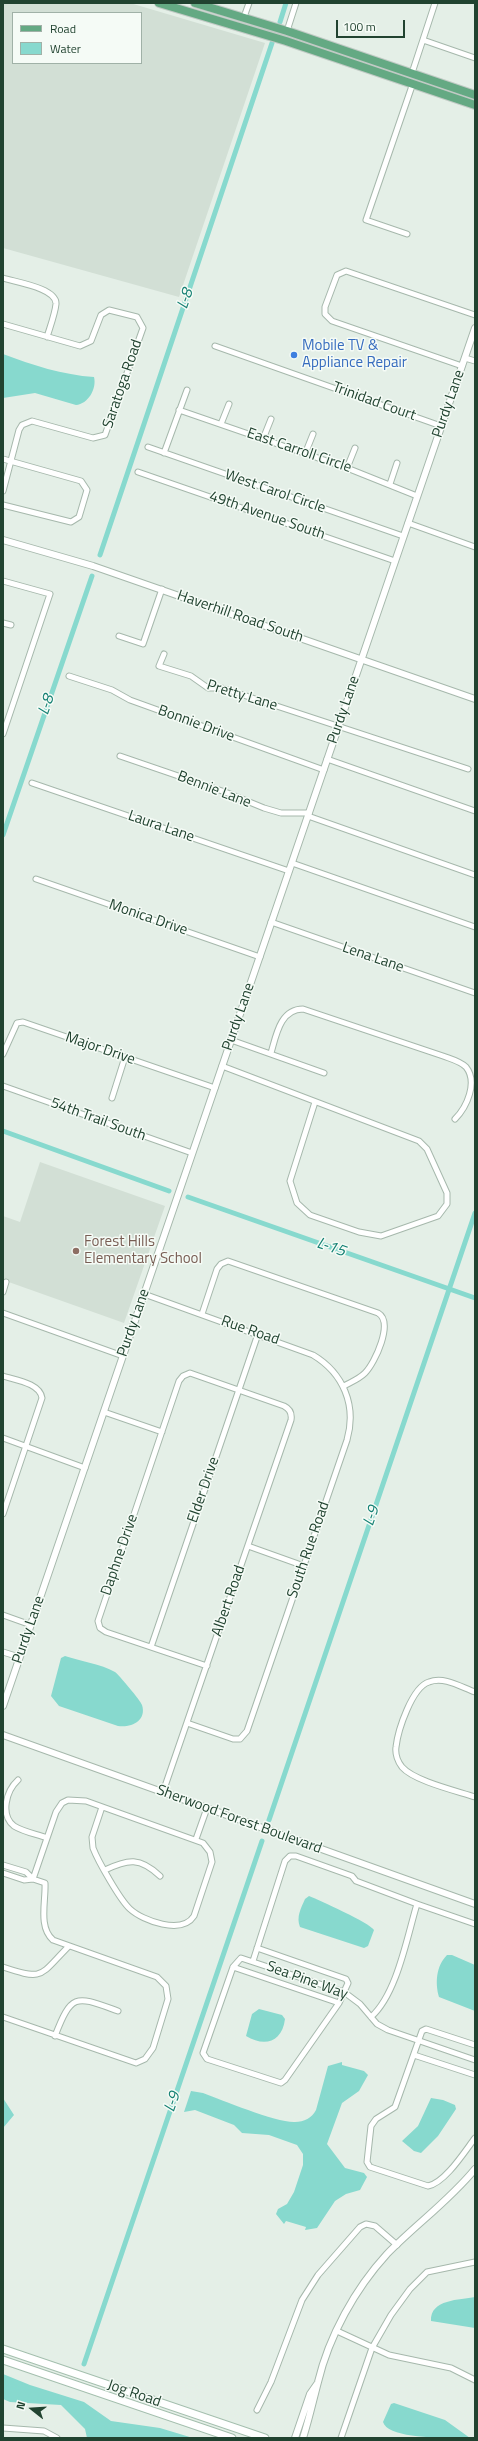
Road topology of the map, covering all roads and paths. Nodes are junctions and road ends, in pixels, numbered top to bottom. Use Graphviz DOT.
graph roads {
  1 [pos="159,3"];
  2 [pos="174,3"];
  3 [pos="197,3"];
  4 [pos="249,3"];
  5 [pos="296,3"];
  6 [pos="436,3"];
  7 [pos="202,16"];
  8 [pos="244,17"];
  9 [pos="262,23"];
  10 [pos="287,31"];
  11 [pos="423,40"];
  12 [pos="475,58"];
  13 [pos="347,61"];
  14 [pos="412,73"];
  15 [pos="413,83"];
  16 [pos="473,94"];
  17 [pos="475,105"];
  18 [pos="407,234"];
  19 [pos="3,278"];
  20 [pos="475,315"];
  21 [pos="3,324"];
  22 [pos="475,328"];
  23 [pos="47,337"];
  24 [pos="215,346"];
  25 [pos="465,358"];
  26 [pos="475,361"];
  27 [pos="462,366"];
  28 [pos="187,390"];
  29 [pos="229,404"];
  30 [pos="179,410"];
  31 [pos="271,419"];
  32 [pos="221,424"];
  33 [pos="441,426"];
  34 [pos="313,434"];
  35 [pos="263,439"];
  36 [pos="148,447"];
  37 [pos="355,448"];
  38 [pos="164,453"];
  39 [pos="305,454"];
  40 [pos="3,459"];
  41 [pos="11,461"];
  42 [pos="396,463"];
  43 [pos="347,468"];
  44 [pos="138,472"];
  45 [pos="390,484"];
  46 [pos="3,491"];
  47 [pos="417,496"];
  48 [pos="3,505"];
  49 [pos="408,523"];
  50 [pos="403,536"];
  51 [pos="3,540"];
  52 [pos="475,547"];
  53 [pos="394,560"];
  54 [pos="3,581"];
  55 [pos="162,589"];
  56 [pos="3,623"];
  57 [pos="11,626"];
  58 [pos="120,636"];
  59 [pos="164,654"];
  60 [pos="361,659"];
  61 [pos="69,676"];
  62 [pos="475,699"];
  63 [pos="338,727"];
  64 [pos="3,734"];
  65 [pos="120,756"];
  66 [pos="327,759"];
  67 [pos="468,769"];
  68 [pos="324,770"];
  69 [pos="32,783"];
  70 [pos="475,811"];
  71 [pos="308,814"];
  72 [pos="292,863"];
  73 [pos="289,871"];
  74 [pos="475,875"];
  75 [pos="36,879"];
  76 [pos="271,922"];
  77 [pos="475,927"];
  78 [pos="260,957"];
  79 [pos="475,993"];
  80 [pos="231,1040"];
  81 [pos="271,1053"];
  82 [pos="3,1054"];
  83 [pos="125,1057"];
  84 [pos="222,1066"];
  85 [pos="324,1073"];
  86 [pos="3,1086"];
  87 [pos="215,1088"];
  88 [pos="112,1098"];
  89 [pos="315,1102"];
  90 [pos="455,1118"];
  91 [pos="192,1154"];
  92 [pos="6,1282"];
  93 [pos="3,1292"];
  94 [pos="144,1294"];
  95 [pos="3,1313"];
  96 [pos="202,1314"];
  97 [pos="258,1334"];
  98 [pos="123,1356"];
  99 [pos="3,1376"];
  100 [pos="344,1386"];
  101 [pos="239,1390"];
  102 [pos="104,1412"];
  103 [pos="162,1432"];
  104 [pos="3,1438"];
  105 [pos="26,1447"];
  106 [pos="84,1468"];
  107 [pos="3,1514"];
  108 [pos="248,1546"];
  109 [pos="304,1566"];
  110 [pos="3,1615"];
  111 [pos="31,1625"];
  112 [pos="150,1647"];
  113 [pos="3,1652"];
  114 [pos="20,1658"];
  115 [pos="207,1666"];
  116 [pos="475,1692"];
  117 [pos="3,1706"];
  118 [pos="187,1723"];
  119 [pos="3,1735"];
  120 [pos="18,1780"];
  121 [pos="163,1792"];
  122 [pos="475,1797"];
  123 [pos="102,1807"];
  124 [pos="207,1808"];
  125 [pos="47,1838"];
  126 [pos="196,1839"];
  127 [pos="3,1865"];
  128 [pos="105,1870"];
  129 [pos="3,1873"];
  130 [pos="160,1876"];
  131 [pos="33,1879"];
  132 [pos="417,1904"];
  133 [pos="475,1904"];
  134 [pos="475,1924"];
  135 [pos="69,1946"];
  136 [pos="257,1948"];
  137 [pos="253,1961"];
  138 [pos="233,1967"];
  139 [pos="3,1968"];
  140 [pos="344,1992"];
  141 [pos="339,2003"];
  142 [pos="118,2011"];
  143 [pos="3,2017"];
  144 [pos="371,2017"];
  145 [pos="55,2036"];
  146 [pos="418,2041"];
  147 [pos="475,2045"];
  148 [pos="414,2055"];
  149 [pos="475,2060"];
  150 [pos="475,2075"];
  151 [pos="475,2138"];
  152 [pos="475,2170"];
  153 [pos="397,2245"];
  154 [pos="475,2262"];
  155 [pos="337,2331"];
  156 [pos="372,2348"];
  157 [pos="3,2349"];
  158 [pos="3,2360"];
  159 [pos="475,2380"];
  160 [pos="318,2382"];
  161 [pos="147,2398"];
  162 [pos="144,2408"];
  163 [pos="257,2410"];
  164 [pos="3,2428"];
  165 [pos="57,2438"];
  166 [pos="232,2438"];
  167 [pos="265,2438"];
  168 [pos="296,2438"];
  169 [pos="303,2438"];
  170 [pos="341,2438"];
  1 -- 7 [label="main road"];
  2 -- 3 [label="main road"];
  3 -- 8 [label="main road"];
  4 -- 8 [label="street"];
  5 -- 10 [label="street"];
  6 -- 11 [label="street"];
  7 -- 9 [label="main road"];
  7 -- 13 [label="main road"];
  8 -- 9 [label="main road"];
  9 -- 10 [label="main road"];
  10 -- 14 [label="main road"];
  11 -- 12 [label="street"];
  11 -- 14 [label="street"];
  13 -- 14 [label="main road"];
  13 -- 15 [label="main road"];
  14 -- 16 [label="main road"];
  15 -- 16 [label="main road"];
  15 -- 17 [label="main road"];
  15 -- 18 [label="street"];
  19 -- 23 [label="street"];
  20 -- 27 [label="street"];
  21 -- 23 [label="street"];
  22 -- 25 [label="street, Purdy Lane"];
  23 -- 41 [label="street, Saratoga Road"];
  24 -- 33 [label="street, Trinidad Court"];
  25 -- 26 [label="street"];
  25 -- 27 [label="street, Purdy Lane"];
  27 -- 33 [label="street, Purdy Lane"];
  28 -- 30 [label="street"];
  29 -- 32 [label="street"];
  30 -- 32 [label="street, East Carroll Circle"];
  30 -- 38 [label="street"];
  31 -- 35 [label="street"];
  32 -- 35 [label="street, East Carroll Circle"];
  33 -- 47 [label="street, Purdy Lane"];
  34 -- 39 [label="street"];
  35 -- 39 [label="street, East Carroll Circle"];
  36 -- 38 [label="street, West Carol Circle"];
  37 -- 43 [label="street"];
  38 -- 50 [label="street, West Carol Circle"];
  39 -- 43 [label="street, East Carroll Circle"];
  40 -- 41 [label="street"];
  41 -- 46 [label="street, Saratoga Road"];
  41 -- 48 [label="street"];
  42 -- 45 [label="street"];
  43 -- 45 [label="street, East Carroll Circle"];
  44 -- 53 [label="street, 49th Avenue South"];
  45 -- 47 [label="street, East Carroll Circle"];
  47 -- 49 [label="street, Purdy Lane"];
  49 -- 50 [label="street, Purdy Lane"];
  49 -- 52 [label="street"];
  50 -- 53 [label="street, Purdy Lane"];
  51 -- 55 [label="street, Haverhill Road South"];
  53 -- 60 [label="street, Purdy Lane"];
  54 -- 64 [label="street"];
  55 -- 58 [label="street"];
  55 -- 60 [label="street, Haverhill Road South"];
  56 -- 57 [label="street"];
  59 -- 63 [label="street, Pretty Lane"];
  60 -- 62 [label="street, Haverhill Road South"];
  60 -- 63 [label="street, Purdy Lane"];
  61 -- 68 [label="street, Bonnie Drive"];
  63 -- 66 [label="street, Purdy Lane"];
  63 -- 67 [label="street"];
  65 -- 71 [label="street, Bennie Lane"];
  66 -- 68 [label="street, Purdy Lane"];
  66 -- 70 [label="street"];
  68 -- 71 [label="street, Purdy Lane"];
  69 -- 73 [label="street, Laura Lane"];
  71 -- 72 [label="street, Purdy Lane"];
  71 -- 74 [label="street, Bennie Lane"];
  72 -- 73 [label="street, Purdy Lane"];
  72 -- 77 [label="street"];
  73 -- 76 [label="street, Purdy Lane"];
  75 -- 78 [label="street, Monica Drive"];
  76 -- 78 [label="street, Purdy Lane"];
  76 -- 79 [label="street, Lena Lane"];
  78 -- 80 [label="street, Purdy Lane"];
  80 -- 81 [label="street"];
  80 -- 84 [label="street, Purdy Lane"];
  81 -- 85 [label="street"];
  81 -- 90 [label="street"];
  82 -- 83 [label="street, Major Drive"];
  83 -- 87 [label="street, Major Drive"];
  83 -- 88 [label="street"];
  84 -- 87 [label="street, Purdy Lane"];
  84 -- 89 [label="street"];
  86 -- 91 [label="street, 54th Trail South"];
  87 -- 91 [label="street, Purdy Lane"];
  89 -- 89 [label="street"];
  91 -- 94 [label="street, Purdy Lane"];
  92 -- 93 [label="street"];
  94 -- 96 [label="street, Rue Road"];
  94 -- 98 [label="street, Purdy Lane"];
  95 -- 98 [label="street"];
  96 -- 97 [label="street, Rue Road"];
  96 -- 100 [label="street"];
  97 -- 100 [label="street, Rue Road"];
  97 -- 101 [label="street, Elder Drive"];
  98 -- 102 [label="street, Purdy Lane"];
  99 -- 105 [label="street"];
  100 -- 109 [label="street, South Rue Road"];
  101 -- 103 [label="street, Daphne Drive"];
  101 -- 108 [label="street, Albert Road"];
  101 -- 112 [label="street, Elder Drive"];
  102 -- 103 [label="street"];
  102 -- 106 [label="street, Purdy Lane"];
  103 -- 112 [label="street, Daphne Drive"];
  104 -- 105 [label="street"];
  105 -- 106 [label="street"];
  105 -- 107 [label="street"];
  106 -- 111 [label="street, Purdy Lane"];
  108 -- 109 [label="street"];
  108 -- 115 [label="street, Albert Road"];
  109 -- 118 [label="street, South Rue Road"];
  110 -- 111 [label="street"];
  111 -- 114 [label="street, Purdy Lane"];
  112 -- 115 [label="street, Daphne Drive"];
  113 -- 114 [label="street"];
  114 -- 117 [label="street, Purdy Lane"];
  115 -- 118 [label="street, Albert Road"];
  116 -- 122 [label="street"];
  118 -- 121 [label="street, Albert Road"];
  119 -- 121 [label="street, Sherwood Forest Boulevard"];
  120 -- 125 [label="street"];
  121 -- 124 [label="street, Sherwood Forest Boulevard"];
  123 -- 125 [label="street"];
  123 -- 126 [label="street"];
  123 -- 128 [label="street"];
  124 -- 126 [label="street"];
  124 -- 133 [label="street, Sherwood Forest Boulevard"];
  125 -- 131 [label="street"];
  126 -- 128 [label="street"];
  127 -- 131 [label="street"];
  128 -- 130 [label="street"];
  129 -- 131 [label="street"];
  131 -- 135 [label="street"];
  132 -- 134 [label="street"];
  132 -- 136 [label="street"];
  132 -- 144 [label="street"];
  135 -- 139 [label="street"];
  135 -- 145 [label="street"];
  136 -- 137 [label="street"];
  136 -- 140 [label="street"];
  137 -- 138 [label="street, Sea Pine Way"];
  137 -- 140 [label="street, Sea Pine Way"];
  138 -- 141 [label="street"];
  138 -- 141 [label="street"];
  140 -- 141 [label="street"];
  140 -- 144 [label="street, Sea Pine Way"];
  142 -- 145 [label="street"];
  143 -- 145 [label="street"];
  144 -- 146 [label="street, Sea Pine Way"];
  146 -- 147 [label="street"];
  146 -- 148 [label="street"];
  146 -- 149 [label="street, Sea Pine Way"];
  148 -- 150 [label="street"];
  148 -- 151 [label="street"];
  152 -- 153 [label="street"];
  153 -- 155 [label="street"];
  153 -- 163 [label="street"];
  154 -- 156 [label="street"];
  155 -- 156 [label="street"];
  155 -- 160 [label="street"];
  156 -- 159 [label="street"];
  156 -- 170 [label="street"];
  157 -- 161 [label="main road, Jog Road"];
  158 -- 162 [label="main road, Jog Road"];
  160 -- 168 [label="street"];
  160 -- 169 [label="street"];
  161 -- 162 [label="main road"];
  161 -- 167 [label="main road, Jog Road"];
  162 -- 166 [label="main road, Jog Road"];
  164 -- 165 [label="street"];
}
